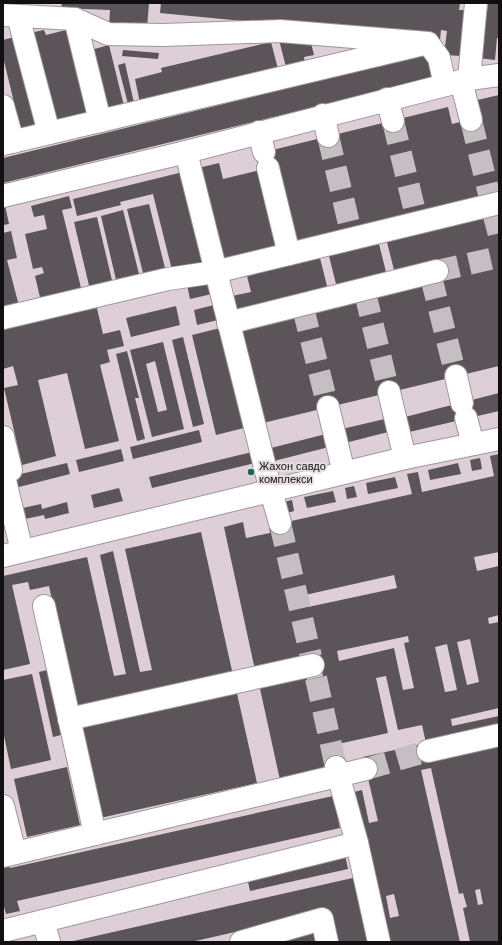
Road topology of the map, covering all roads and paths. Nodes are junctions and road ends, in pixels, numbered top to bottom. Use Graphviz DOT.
graph roads {
  1 [pos="476,3"];
  2 [pos="10,15"];
  3 [pos="75,19"];
  4 [pos="428,42"];
  5 [pos="499,75"];
  6 [pos="458,81"];
  7 [pos="387,99"];
  8 [pos="3,106"];
  9 [pos="323,115"];
  10 [pos="471,120"];
  11 [pos="100,121"];
  12 [pos="393,121"];
  13 [pos="49,133"];
  14 [pos="328,136"];
  15 [pos="8,143"];
  16 [pos="264,151"];
  17 [pos="186,152"];
  18 [pos="3,196"];
  19 [pos="494,204"];
  20 [pos="289,254"];
  21 [pos="215,272"];
  22 [pos="433,274"];
  23 [pos="3,318"];
  24 [pos="228,323"];
  25 [pos="456,376"];
  26 [pos="389,392"];
  27 [pos="328,407"];
  28 [pos="3,437"];
  29 [pos="499,439"];
  30 [pos="473,444"];
  31 [pos="406,458"];
  32 [pos="3,472"];
  33 [pos="344,473"];
  34 [pos="271,491"];
  35 [pos="280,523"];
  36 [pos="13,554"];
  37 [pos="44,606"];
  38 [pos="314,667"];
  39 [pos="69,719"];
  40 [pos="499,735"];
  41 [pos="428,751"];
  42 [pos="366,769"];
  43 [pos="337,771"];
  44 [pos="3,806"];
  45 [pos="96,834"];
  46 [pos="357,843"];
  47 [pos="9,855"];
  48 [pos="6,930"];
  49 [pos="46,932"];
  50 [pos="241,942"];
  51 [pos="327,942"];
  52 [pos="379,942"];
  1 -- 6 [label="lane"];
  2 -- 3 [label="lane"];
  2 -- 13 [label="lane"];
  3 -- 4 [label="lane"];
  3 -- 11 [label="lane"];
  4 -- 6 [label="lane"];
  4 -- 11 [label="lane"];
  5 -- 6 [label="lane"];
  6 -- 7 [label="lane"];
  6 -- 10 [label="lane"];
  7 -- 9 [label="lane"];
  7 -- 12 [label="lane"];
  8 -- 15 [label="lane"];
  9 -- 14 [label="lane"];
  9 -- 16 [label="lane"];
  11 -- 13 [label="lane"];
  13 -- 15 [label="lane"];
  16 -- 17 [label="lane"];
  16 -- 20 [label="lane"];
  17 -- 18 [label="lane"];
  17 -- 21 [label="lane"];
  19 -- 20 [label="lane"];
  20 -- 21 [label="lane"];
  21 -- 23 [label="lane"];
  21 -- 24 [label="lane"];
  22 -- 24 [label="lane"];
  24 -- 34 [label="lane"];
  25 -- 30 [label="lane"];
  26 -- 31 [label="lane"];
  27 -- 33 [label="lane"];
  28 -- 32 [label="lane"];
  29 -- 30 [label="lane"];
  30 -- 31 [label="lane"];
  31 -- 33 [label="lane"];
  32 -- 36 [label="lane"];
  33 -- 34 [label="lane"];
  34 -- 35 [label="lane"];
  34 -- 36 [label="lane"];
  37 -- 39 [label="lane"];
  38 -- 39 [label="lane"];
  39 -- 45 [label="lane"];
  40 -- 41 [label="lane"];
  42 -- 43 [label="lane"];
  43 -- 45 [label="lane"];
  43 -- 46 [label="lane"];
  44 -- 47 [label="lane"];
  45 -- 47 [label="lane"];
  46 -- 49 [label="lane"];
  46 -- 52 [label="lane"];
  48 -- 49 [label="lane"];
  50 -- 51 [label="lane"];
}
